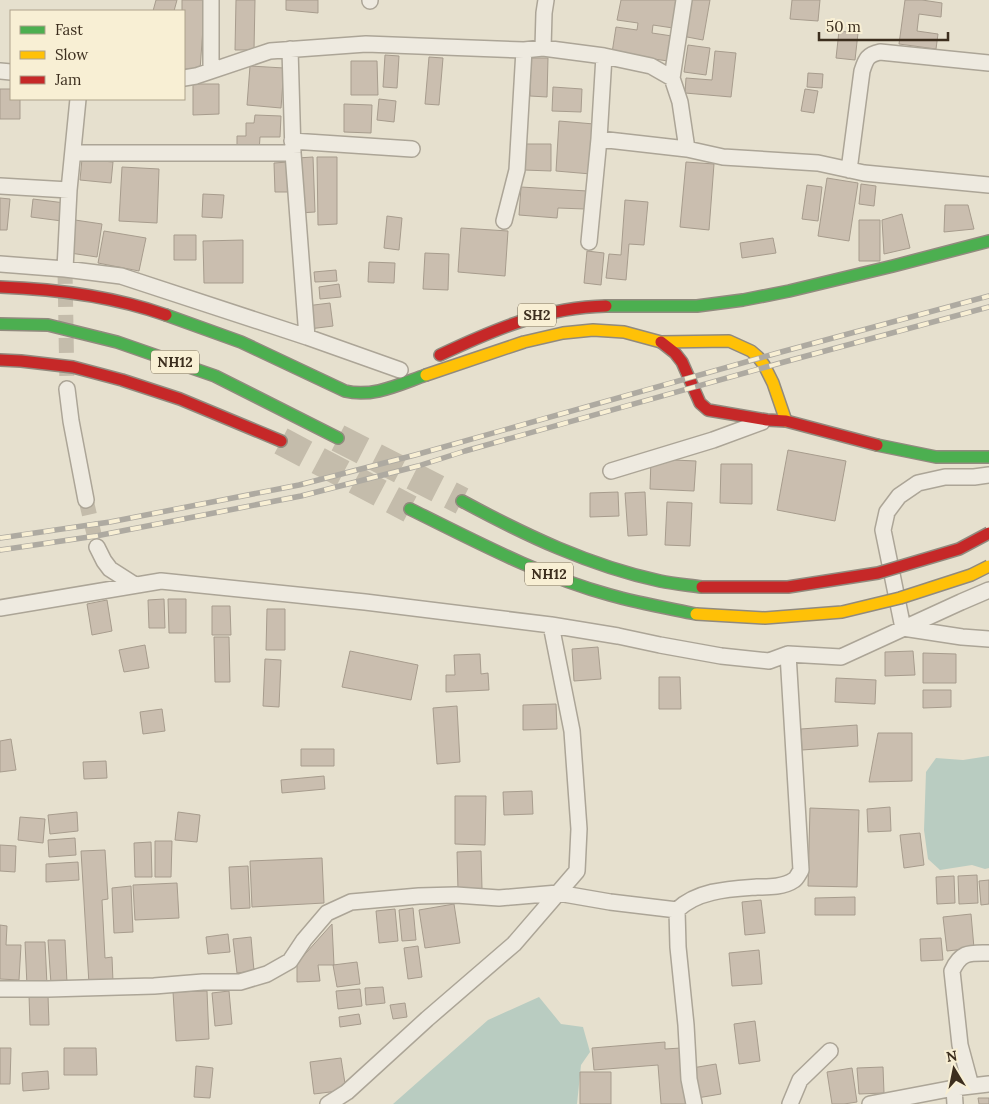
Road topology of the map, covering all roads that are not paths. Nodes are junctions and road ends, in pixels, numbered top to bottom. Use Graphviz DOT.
graph roads {
  1 [pos="211,0"];
  2 [pos="546,0"];
  3 [pos="684,0"];
  4 [pos="543,48"];
  5 [pos="290,49"];
  6 [pos="524,50"];
  7 [pos="604,56"];
  8 [pos="989,63"];
  9 [pos="211,70"];
  10 [pos="185,78"];
  11 [pos="672,78"];
  12 [pos="78,100"];
  13 [pos="599,139"];
  14 [pos="293,147"];
  15 [pos="412,149"];
  16 [pos="687,149"];
  17 [pos="73,153"];
  18 [pos="849,170"];
  19 [pos="989,185"];
  20 [pos="0,186"];
  21 [pos="69,190"];
  22 [pos="504,221"];
  23 [pos="989,241"];
  24 [pos="589,242"];
  25 [pos="0,264"];
  26 [pos="65,269"];
  27 [pos="0,287"];
  28 [pos="0,324"];
  29 [pos="307,337"];
  30 [pos="661,342"];
  31 [pos="0,360"];
  32 [pos="445,368"];
  33 [pos="404,369"];
  34 [pos="377,376"];
  35 [pos="352,381"];
  36 [pos="329,383"];
  37 [pos="67,389"];
  38 [pos="767,420"];
  39 [pos="786,421"];
  40 [pos="338,438"];
  41 [pos="281,441"];
  42 [pos="989,457"];
  43 [pos="611,471"];
  44 [pos="989,475"];
  45 [pos="86,500"];
  46 [pos="462,501"];
  47 [pos="410,509"];
  48 [pos="989,533"];
  49 [pos="97,547"];
  50 [pos="989,566"];
  51 [pos="135,585"];
  52 [pos="989,590"];
  53 [pos="0,608"];
  54 [pos="551,625"];
  55 [pos="903,628"];
  56 [pos="989,639"];
  57 [pos="788,654"];
  58 [pos="558,893"];
  59 [pos="677,910"];
  60 [pos="989,953"];
  61 [pos="0,989"];
  62 [pos="830,1051"];
  63 [pos="989,1084"];
  64 [pos="971,1086"];
  65 [pos="954,1088"];
  66 [pos="328,1104"];
  67 [pos="694,1104"];
  68 [pos="790,1104"];
  69 [pos="870,1104"];
  70 [pos="955,1104"];
  1 -- 9 [label="street"];
  2 -- 4 [label="street"];
  3 -- 11 [label="street"];
  4 -- 6 [label="street"];
  4 -- 7 [label="street"];
  5 -- 6 [label="street"];
  5 -- 9 [label="street"];
  5 -- 14 [label="street"];
  6 -- 22 [label="street"];
  7 -- 11 [label="street"];
  7 -- 13 [label="street"];
  8 -- 18 [label="street"];
  9 -- 10 [label="street"];
  11 -- 16 [label="street"];
  12 -- 17 [label="street"];
  13 -- 16 [label="street"];
  13 -- 24 [label="street"];
  14 -- 15 [label="street"];
  14 -- 17 [label="street"];
  14 -- 29 [label="street"];
  16 -- 18 [label="street"];
  17 -- 21 [label="street"];
  18 -- 19 [label="street"];
  20 -- 21 [label="street"];
  21 -- 26 [label="street"];
  23 -- 32 [label="main road, SH2"];
  25 -- 26 [label="street"];
  26 -- 29 [label="street"];
  27 -- 36 [label="main road, SH2"];
  28 -- 40 [label="main road, NH12"];
  29 -- 33 [label="street"];
  30 -- 32 [label="main road, SH2"];
  30 -- 38 [label="main road, SH2"];
  30 -- 39 [label="main road"];
  31 -- 41 [label="main road, NH12"];
  32 -- 36 [label="main road, SH2"];
  33 -- 34 [label="main road"];
  35 -- 36 [label="main road, SH2"];
  37 -- 45 [label="street"];
  38 -- 39 [label="main road, SH2"];
  38 -- 43 [label="street"];
  39 -- 42 [label="main road, SH2"];
  44 -- 55 [label="street"];
  46 -- 48 [label="main road, NH12, bridge"];
  47 -- 50 [label="main road, NH12, bridge"];
  49 -- 51 [label="street"];
  51 -- 53 [label="street"];
  51 -- 54 [label="street"];
  52 -- 55 [label="street"];
  54 -- 57 [label="street"];
  54 -- 58 [label="street"];
  55 -- 56 [label="street"];
  55 -- 57 [label="street"];
  57 -- 59 [label="street"];
  58 -- 59 [label="street"];
  58 -- 61 [label="street"];
  58 -- 66 [label="street"];
  59 -- 67 [label="street"];
  60 -- 64 [label="street"];
  62 -- 68 [label="street"];
  63 -- 64 [label="street"];
  64 -- 65 [label="street"];
  65 -- 69 [label="street"];
  65 -- 70 [label="street"];
}
